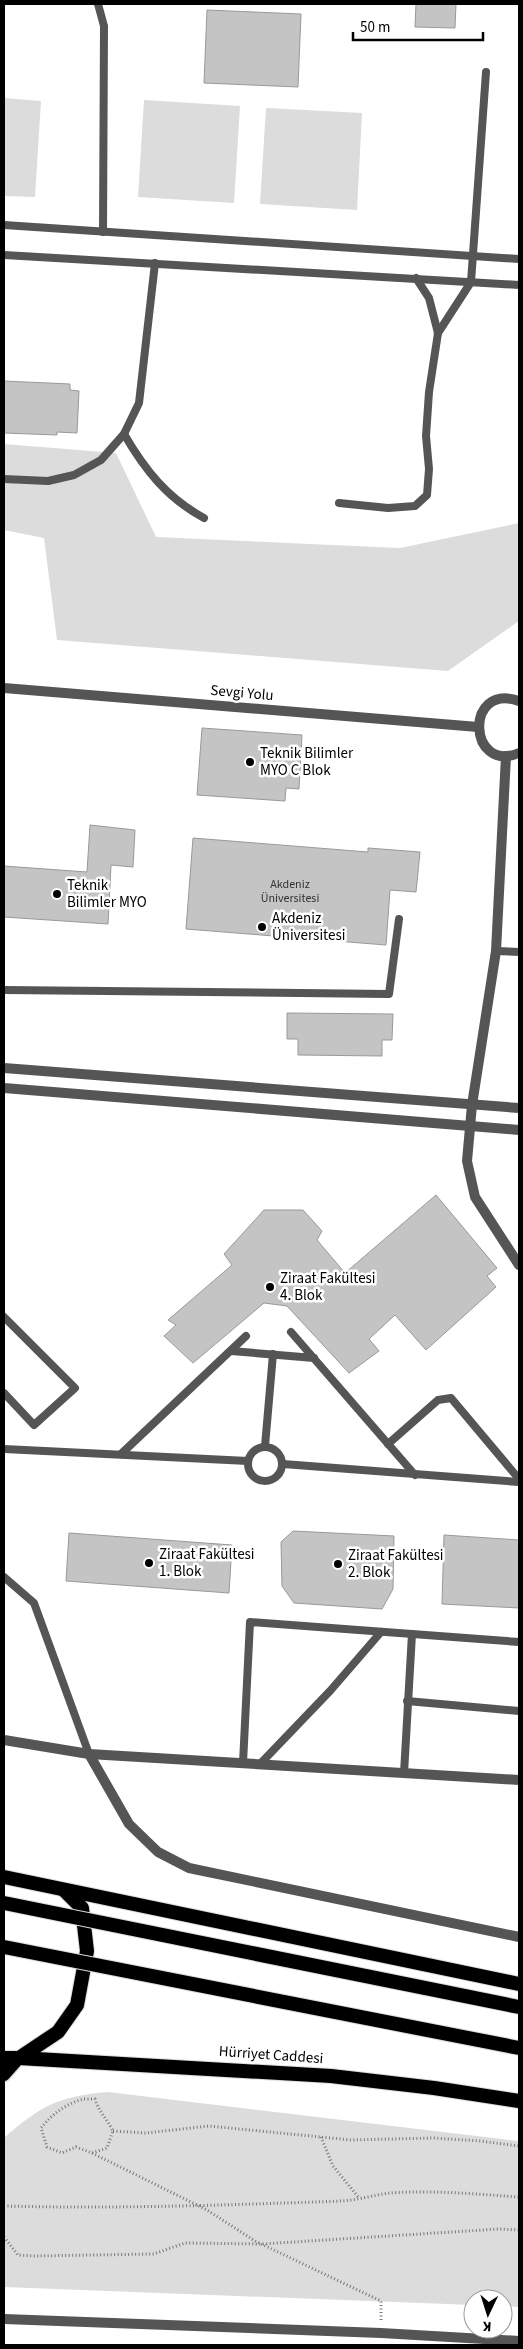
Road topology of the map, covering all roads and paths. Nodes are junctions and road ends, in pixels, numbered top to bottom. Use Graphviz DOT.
graph roads {
  1 [pos="98,4"];
  2 [pos="486,72"];
  3 [pos="4,225"];
  4 [pos="103,232"];
  5 [pos="4,255"];
  6 [pos="473,256"];
  7 [pos="519,259"];
  8 [pos="155,263"];
  9 [pos="416,278"];
  10 [pos="471,282"];
  11 [pos="519,285"];
  12 [pos="438,333"];
  13 [pos="124,434"];
  14 [pos="4,479"];
  15 [pos="339,503"];
  16 [pos="204,518"];
  17 [pos="4,688"];
  18 [pos="519,701"];
  19 [pos="478,727"];
  20 [pos="519,753"];
  21 [pos="506,756"];
  22 [pos="399,919"];
  23 [pos="496,951"];
  24 [pos="519,952"];
  25 [pos="4,990"];
  26 [pos="4,1068"];
  27 [pos="4,1088"];
  28 [pos="472,1105"];
  29 [pos="519,1108"];
  30 [pos="470,1127"];
  31 [pos="519,1130"];
  32 [pos="519,1264"];
  33 [pos="4,1317"];
  34 [pos="291,1332"];
  35 [pos="246,1336"];
  36 [pos="231,1351"];
  37 [pos="273,1354"];
  38 [pos="314,1358"];
  39 [pos="4,1393"];
  40 [pos="388,1444"];
  41 [pos="265,1446"];
  42 [pos="4,1449"];
  43 [pos="121,1454"];
  44 [pos="248,1461"];
  45 [pos="283,1464"];
  46 [pos="415,1474"];
  47 [pos="519,1480"];
  48 [pos="4,1577"];
  49 [pos="381,1632"];
  50 [pos="412,1634"];
  51 [pos="519,1642"];
  52 [pos="407,1701"];
  53 [pos="519,1711"];
  54 [pos="4,1740"];
  55 [pos="90,1754"];
  56 [pos="243,1763"];
  57 [pos="260,1764"];
  58 [pos="404,1773"];
  59 [pos="519,1780"];
  60 [pos="4,1877"];
  61 [pos="63,1890"];
  62 [pos="4,1903"];
  63 [pos="519,1937"];
  64 [pos="4,1946"];
  65 [pos="519,1984"];
  66 [pos="519,2007"];
  67 [pos="519,2048"];
  68 [pos="4,2058"];
  69 [pos="18,2058"];
  70 [pos="4,2075"];
  71 [pos="519,2101"];
  72 [pos="113,2131"];
  73 [pos="321,2137"];
  74 [pos="519,2146"];
  75 [pos="92,2153"];
  76 [pos="519,2197"];
  77 [pos="360,2198"];
  78 [pos="4,2206"];
  79 [pos="198,2206"];
  80 [pos="519,2230"];
  81 [pos="4,2237"];
  82 [pos="262,2244"];
  83 [pos="4,2319"];
  84 [pos="381,2333"];
  85 [pos="519,2340"];
  1 -- 4 [label="lane"];
  2 -- 6 [label="lane"];
  3 -- 4 [label="lane"];
  4 -- 6 [label="lane"];
  5 -- 8 [label="lane"];
  6 -- 7 [label="lane"];
  6 -- 10 [label="lane"];
  8 -- 9 [label="lane"];
  8 -- 13 [label="lane"];
  9 -- 10 [label="lane"];
  9 -- 12 [label="lane"];
  10 -- 11 [label="lane"];
  10 -- 12 [label="lane"];
  12 -- 15 [label="lane"];
  13 -- 14 [label="lane"];
  13 -- 16 [label="lane"];
  17 -- 19 [label="street, Sevgi Yolu"];
  18 -- 19 [label="street"];
  19 -- 21 [label="street"];
  20 -- 21 [label="street"];
  21 -- 23 [label="street"];
  22 -- 25 [label="lane"];
  23 -- 24 [label="lane"];
  23 -- 28 [label="street"];
  26 -- 28 [label="street"];
  27 -- 30 [label="street"];
  28 -- 29 [label="street"];
  28 -- 30 [label="street"];
  30 -- 31 [label="street"];
  30 -- 32 [label="street"];
  33 -- 39 [label="lane"];
  34 -- 38 [label="lane"];
  35 -- 36 [label="lane"];
  36 -- 37 [label="lane"];
  36 -- 43 [label="lane"];
  37 -- 38 [label="lane"];
  37 -- 41 [label="lane"];
  38 -- 40 [label="lane"];
  40 -- 46 [label="lane"];
  40 -- 47 [label="lane"];
  41 -- 44 [label="lane"];
  41 -- 45 [label="lane"];
  42 -- 43 [label="lane"];
  43 -- 44 [label="lane"];
  44 -- 45 [label="lane"];
  45 -- 46 [label="lane"];
  46 -- 47 [label="lane"];
  48 -- 55 [label="lane"];
  49 -- 50 [label="lane"];
  49 -- 56 [label="lane"];
  49 -- 57 [label="lane"];
  50 -- 51 [label="lane"];
  50 -- 52 [label="lane"];
  52 -- 53 [label="lane"];
  52 -- 58 [label="lane"];
  54 -- 55 [label="street"];
  55 -- 56 [label="street"];
  55 -- 63 [label="street"];
  56 -- 57 [label="street"];
  57 -- 58 [label="street"];
  58 -- 59 [label="street"];
  60 -- 61 [label="highway"];
  61 -- 65 [label="highway"];
  61 -- 69 [label="highway"];
  62 -- 66 [label="highway, bridge"];
  64 -- 67 [label="highway, bridge"];
  68 -- 69 [label="highway, Hürriyet Caddesi"];
  69 -- 70 [label="main road"];
  69 -- 71 [label="highway, Hürriyet Caddesi"];
  72 -- 73 [label="path"];
  72 -- 75 [label="path"];
  72 -- 75 [label="path"];
  73 -- 74 [label="path"];
  73 -- 77 [label="path"];
  75 -- 79 [label="path"];
  76 -- 77 [label="path"];
  77 -- 79 [label="path"];
  78 -- 79 [label="path"];
  79 -- 82 [label="path"];
  80 -- 82 [label="path"];
  81 -- 82 [label="path"];
  82 -- 84 [label="path"];
  83 -- 84 [label="street"];
  84 -- 85 [label="street"];
}
